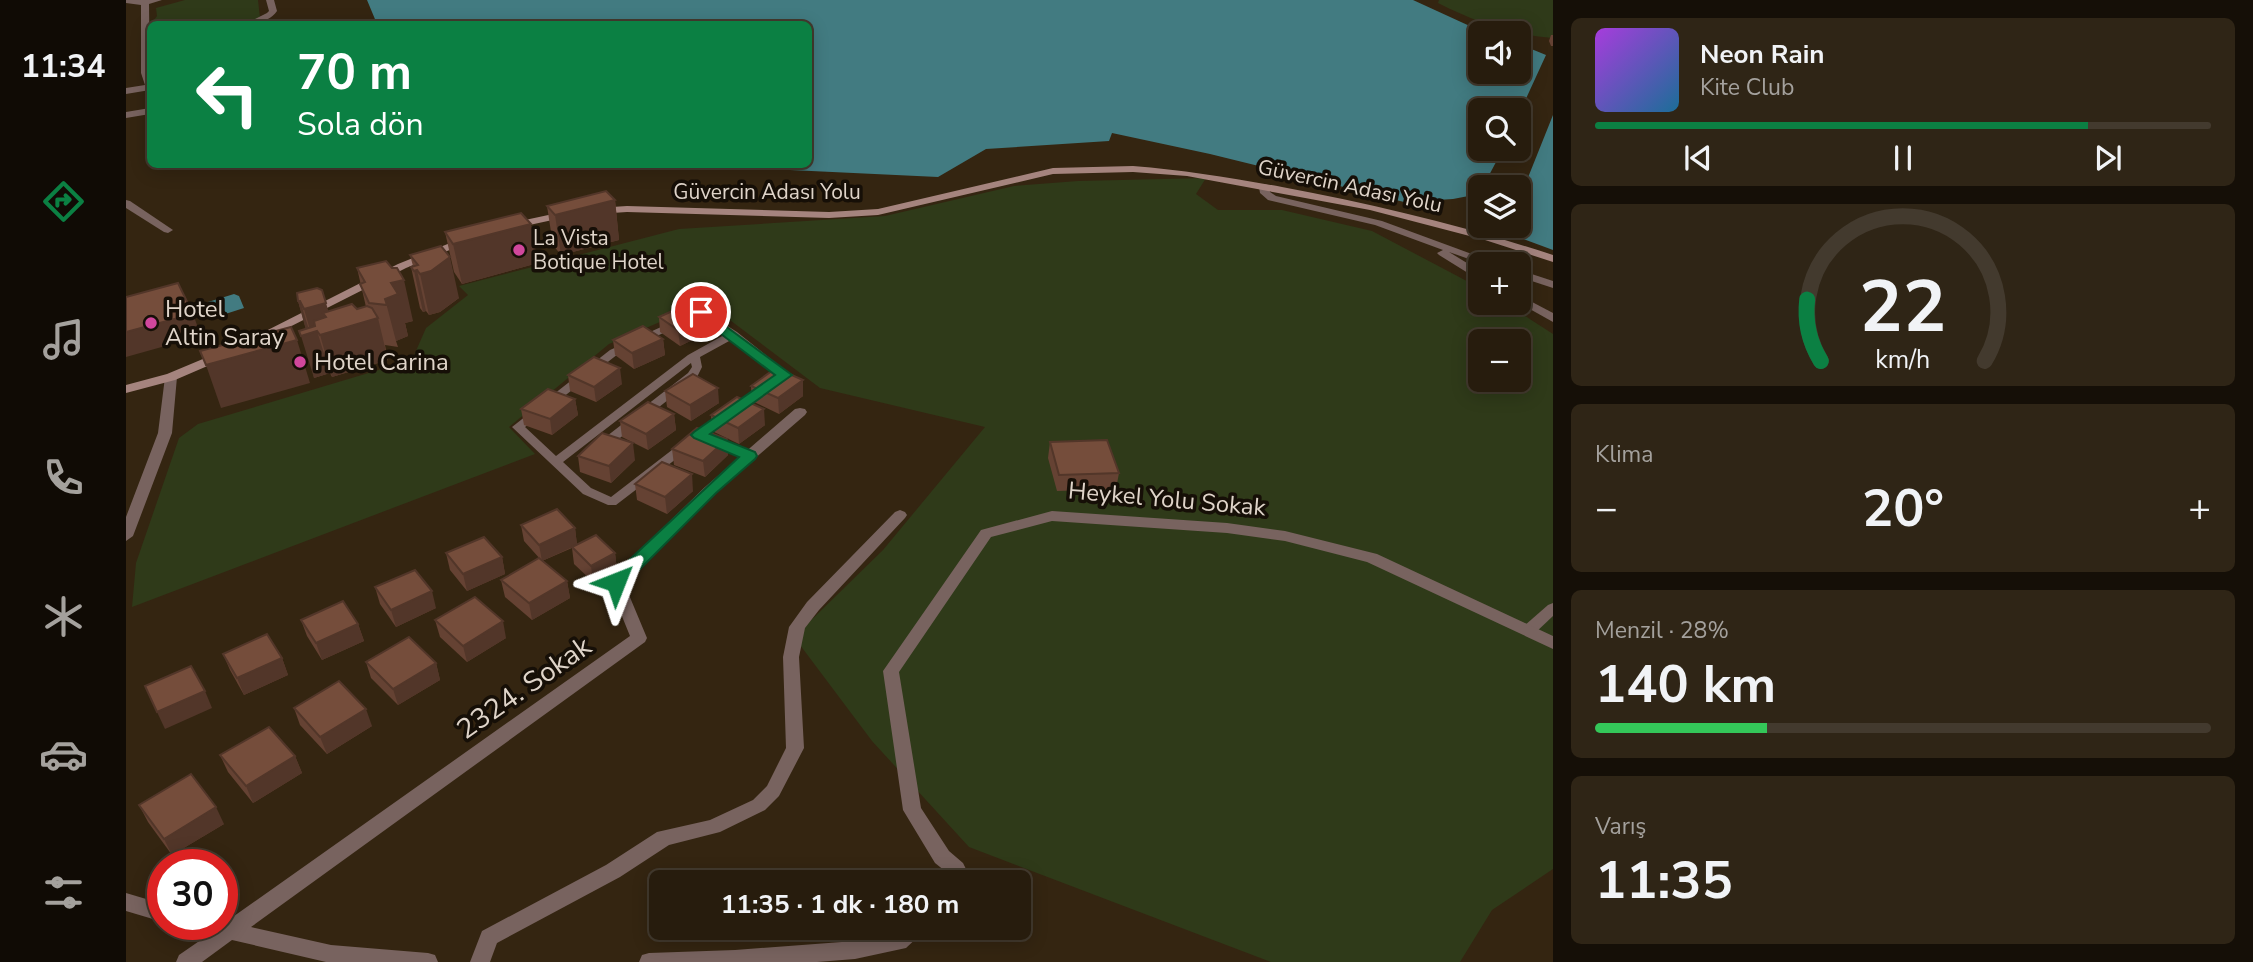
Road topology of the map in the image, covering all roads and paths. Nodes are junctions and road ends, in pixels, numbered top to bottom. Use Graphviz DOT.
graph roads {
  1 [pos="158,0"];
  2 [pos="270,0"];
  3 [pos="126,1"];
  4 [pos="145,4"];
  5 [pos="256,21"];
  6 [pos="147,41"];
  7 [pos="147,88"];
  8 [pos="126,91"];
  9 [pos="147,112"];
  10 [pos="126,115"];
  11 [pos="1264,187"];
  12 [pos="126,203"];
  13 [pos="503,228"];
  14 [pos="168,230"];
  15 [pos="481,235"];
  16 [pos="1415,237"];
  17 [pos="1468,255"];
  18 [pos="1553,260"];
  19 [pos="1468,269"];
  20 [pos="1531,277"];
  21 [pos="1553,285"];
  22 [pos="1531,305"];
  23 [pos="1553,318"];
  24 [pos="733,334"];
  25 [pos="243,345"];
  26 [pos="231,351"];
  27 [pos="692,356"];
  28 [pos="171,377"];
  29 [pos="126,389"];
  30 [pos="800,412"];
  31 [pos="699,435"];
  32 [pos="591,455"];
  33 [pos="749,456"];
  34 [pos="555,462"];
  35 [pos="900,515"];
  36 [pos="126,536"];
  37 [pos="1553,608"];
  38 [pos="1530,630"];
  39 [pos="1553,643"];
  40 [pos="955,870"];
  41 [pos="126,902"];
  42 [pos="147,908"];
  43 [pos="238,924"];
  44 [pos="238,935"];
  45 [pos="216,940"];
  46 [pos="901,940"];
  47 [pos="333,958"];
  48 [pos="734,961"];
  49 [pos="186,962"];
  50 [pos="428,962"];
  51 [pos="480,962"];
  52 [pos="649,962"];
  1 -- 4 [label="street"];
  2 -- 5 [label="street"];
  3 -- 4 [label="street"];
  4 -- 6 [label="street"];
  7 -- 8 [label="street"];
  9 -- 10 [label="street"];
  11 -- 13 [label="main road, Güvercin Adası Yolu"];
  11 -- 16 [label="street"];
  11 -- 18 [label="main road, Güvercin Adası Yolu"];
  12 -- 14 [label="street"];
  15 -- 25 [label="main road"];
  16 -- 17 [label="street"];
  16 -- 19 [label="street"];
  20 -- 21 [label="street"];
  22 -- 23 [label="street"];
  24 -- 27 [label="lane"];
  24 -- 31 [label="lane"];
  24 -- 34 [label="lane"];
  26 -- 28 [label="main road"];
  27 -- 32 [label="lane"];
  27 -- 34 [label="lane"];
  28 -- 29 [label="main road"];
  28 -- 36 [label="street"];
  30 -- 33 [label="street, 2324. Sokak"];
  31 -- 33 [label="lane"];
  31 -- 34 [label="lane"];
  33 -- 43 [label="street, 2324. Sokak"];
  35 -- 51 [label="street"];
  37 -- 38 [label="lane"];
  38 -- 39 [label="street, Heykel Yolu Sokak"];
  38 -- 40 [label="street, Heykel Yolu Sokak"];
  41 -- 42 [label="street"];
  44 -- 47 [label="street"];
  45 -- 49 [label="street, 2324. Sokak"];
  46 -- 48 [label="street"];
  47 -- 50 [label="street"];
  48 -- 52 [label="street"];
}
